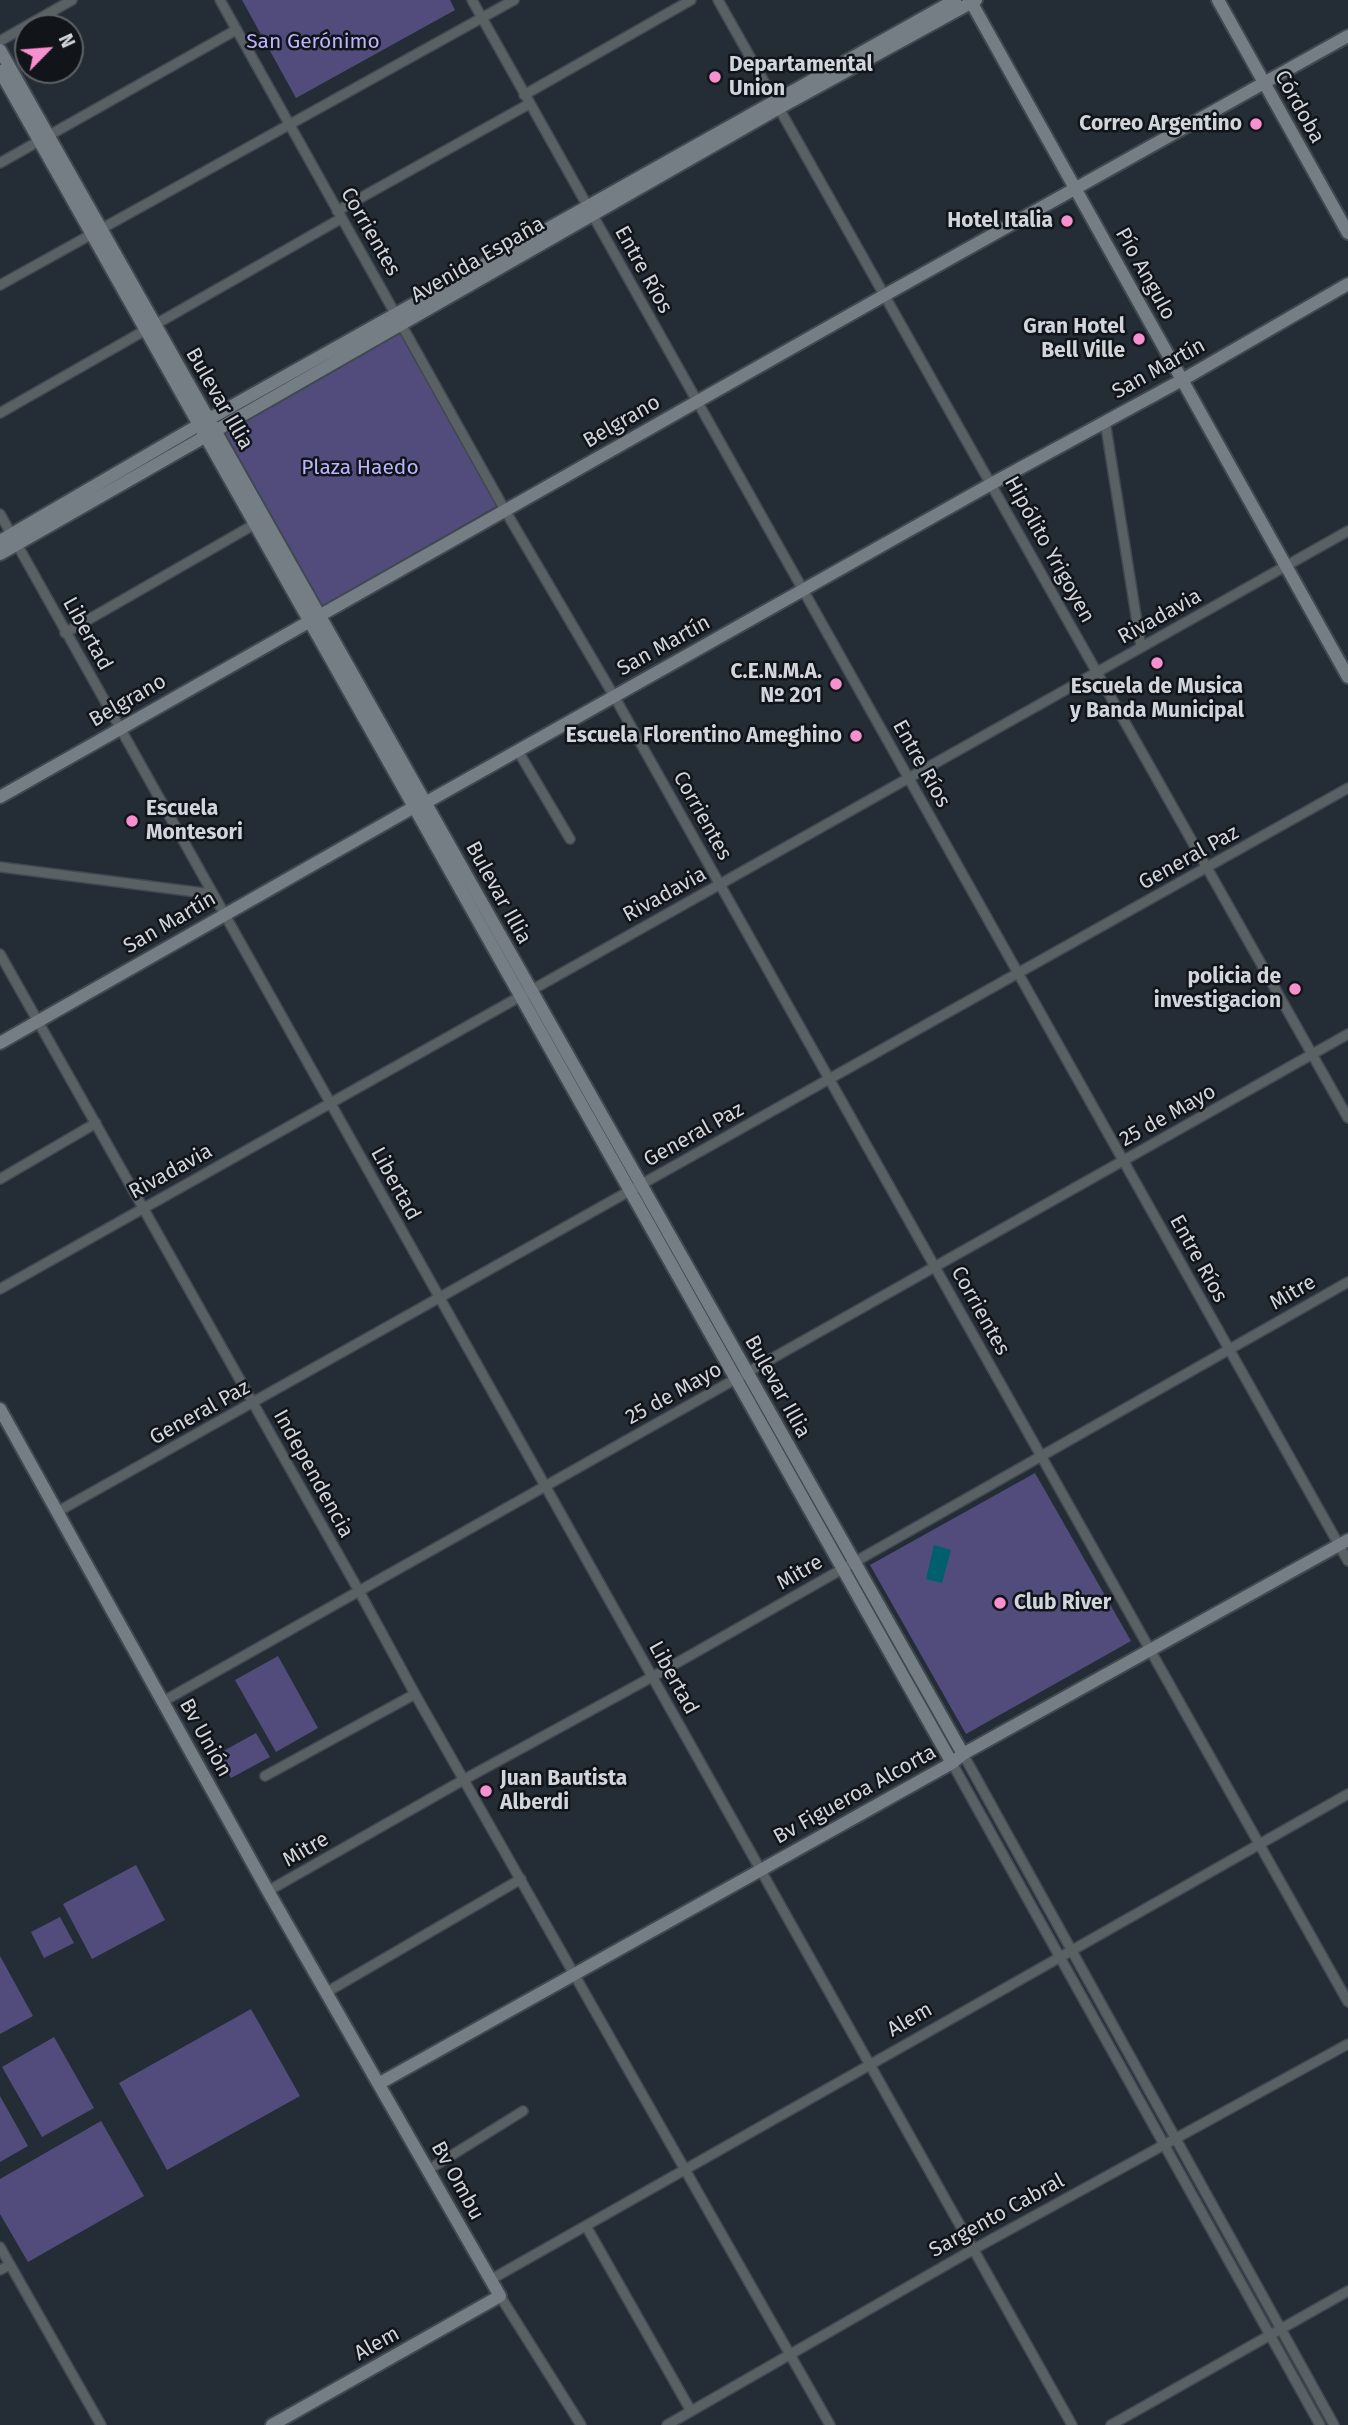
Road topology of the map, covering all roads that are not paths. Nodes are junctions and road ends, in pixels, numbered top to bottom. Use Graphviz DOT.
graph roads {
  1 [pos="72,0"];
  2 [pos="220,0"];
  3 [pos="472,0"];
  4 [pos="514,0"];
  5 [pos="691,0"];
  6 [pos="719,0"];
  7 [pos="955,0"];
  8 [pos="1218,0"];
  9 [pos="973,1"];
  10 [pos="483,18"];
  11 [pos="236,30"];
  12 [pos="1348,36"];
  13 [pos="0,41"];
  14 [pos="0,50"];
  15 [pos="0,71"];
  16 [pos="1264,84"];
  17 [pos="524,95"];
  18 [pos="529,104"];
  19 [pos="777,104"];
  20 [pos="289,125"];
  21 [pos="44,138"];
  22 [pos="0,163"];
  23 [pos="1076,189"];
  24 [pos="591,212"];
  25 [pos="340,214"];
  26 [pos="97,233"];
  27 [pos="1348,233"];
  28 [pos="1348,284"];
  29 [pos="0,285"];
  30 [pos="885,295"];
  31 [pos="400,320"];
  32 [pos="150,329"];
  33 [pos="1182,380"];
  34 [pos="697,401"];
  35 [pos="0,413"];
  36 [pos="1105,421"];
  37 [pos="207,427"];
  38 [pos="991,484"];
  39 [pos="506,512"];
  40 [pos="0,514"];
  41 [pos="254,524"];
  42 [pos="1348,531"];
  43 [pos="10,540"];
  44 [pos="0,554"];
  45 [pos="1286,566"];
  46 [pos="804,591"];
  47 [pos="314,618"];
  48 [pos="65,633"];
  49 [pos="1141,648"];
  50 [pos="1097,672"];
  51 [pos="1348,677"];
  52 [pos="614,696"];
  53 [pos="119,729"];
  54 [pos="518,751"];
  55 [pos="909,778"];
  56 [pos="1348,788"];
  57 [pos="0,797"];
  58 [pos="420,805"];
  59 [pos="570,839"];
  60 [pos="0,867"];
  61 [pos="1207,867"];
  62 [pos="720,884"];
  63 [pos="212,894"];
  64 [pos="224,914"];
  65 [pos="0,954"];
  66 [pos="1018,973"];
  67 [pos="526,993"];
  68 [pos="38,1022"];
  69 [pos="1348,1034"];
  70 [pos="0,1043"];
  71 [pos="1312,1055"];
  72 [pos="829,1079"];
  73 [pos="330,1103"];
  74 [pos="1348,1118"];
  75 [pos="96,1124"];
  76 [pos="1124,1161"];
  77 [pos="0,1180"];
  78 [pos="635,1188"];
  79 [pos="143,1208"];
  80 [pos="935,1267"];
  81 [pos="1348,1282"];
  82 [pos="0,1289"];
  83 [pos="439,1298"];
  84 [pos="1229,1349"];
  85 [pos="741,1376"];
  86 [pos="253,1403"];
  87 [pos="0,1409"];
  88 [pos="1041,1456"];
  89 [pos="545,1487"];
  90 [pos="57,1513"];
  91 [pos="1344,1543"];
  92 [pos="1348,1561"];
  93 [pos="848,1565"];
  94 [pos="359,1591"];
  95 [pos="1151,1651"];
  96 [pos="652,1677"];
  97 [pos="415,1694"];
  98 [pos="162,1702"];
  99 [pos="963,1754"];
  100 [pos="952,1763"];
  101 [pos="265,1776"];
  102 [pos="465,1779"];
  103 [pos="1348,1794"];
  104 [pos="1259,1844"];
  105 [pos="761,1870"];
  106 [pos="521,1879"];
  107 [pos="268,1891"];
  108 [pos="1071,1951"];
  109 [pos="1060,1957"];
  110 [pos="576,1974"];
  111 [pos="327,1992"];
  112 [pos="1348,2002"];
  113 [pos="1348,2044"];
  114 [pos="870,2065"];
  115 [pos="380,2083"];
  116 [pos="523,2111"];
  117 [pos="1175,2138"];
  118 [pos="1164,2144"];
  119 [pos="428,2169"];
  120 [pos="685,2169"];
  121 [pos="586,2226"];
  122 [pos="0,2247"];
  123 [pos="974,2249"];
  124 [pos="10,2265"];
  125 [pos="0,2270"];
  126 [pos="490,2280"];
  127 [pos="1348,2291"];
  128 [pos="500,2297"];
  129 [pos="1282,2330"];
  130 [pos="1271,2336"];
  131 [pos="790,2354"];
  132 [pos="691,2411"];
  133 [pos="1332,2424"];
  134 [pos="101,2425"];
  135 [pos="272,2425"];
  136 [pos="581,2425"];
  137 [pos="667,2425"];
  138 [pos="830,2425"];
  139 [pos="1072,2425"];
  140 [pos="1111,2425"];
  141 [pos="1320,2425"];
  1 -- 13 [label="street"];
  2 -- 11 [label="street, Corrientes"];
  3 -- 10 [label="street, Entre Ríos"];
  4 -- 10 [label="street"];
  5 -- 17 [label="street"];
  6 -- 19 [label="street, Hipólito Yrigoyen"];
  7 -- 19 [label="street, Avenida España"];
  8 -- 16 [label="street, Córdoba"];
  9 -- 19 [label="street, Avenida España"];
  9 -- 23 [label="street, Pío Angulo"];
  10 -- 17 [label="street, Entre Ríos"];
  10 -- 20 [label="street"];
  11 -- 20 [label="street, Corrientes"];
  11 -- 21 [label="street"];
  12 -- 16 [label="street, Belgrano"];
  14 -- 21 [label="street, Bulevar Illia"];
  15 -- 21 [label="street, Bulevar Illia"];
  16 -- 23 [label="street, Belgrano"];
  16 -- 27 [label="street, Córdoba"];
  17 -- 18 [label="street, Entre Ríos"];
  18 -- 24 [label="street, Entre Ríos"];
  18 -- 25 [label="street"];
  19 -- 24 [label="street, Avenida España"];
  19 -- 30 [label="street, Hipólito Yrigoyen"];
  20 -- 25 [label="street, Corrientes"];
  20 -- 26 [label="street"];
  21 -- 22 [label="street"];
  21 -- 26 [label="street, Bulevar Illia"];
  23 -- 30 [label="street, Belgrano"];
  23 -- 33 [label="street, Pío Angulo"];
  24 -- 31 [label="street, Avenida España"];
  24 -- 34 [label="street, Entre Ríos"];
  25 -- 31 [label="street, Corrientes"];
  25 -- 32 [label="street"];
  26 -- 29 [label="street"];
  26 -- 32 [label="street, Bulevar Illia"];
  28 -- 33 [label="street, San Martín"];
  30 -- 34 [label="street, Belgrano"];
  30 -- 38 [label="street, Hipólito Yrigoyen"];
  31 -- 37 [label="street, Avenida España"];
  31 -- 39 [label="street, Corrientes"];
  32 -- 35 [label="street"];
  32 -- 37 [label="street, Bulevar Illia"];
  33 -- 36 [label="street, San Martín"];
  33 -- 45 [label="street, Pío Angulo"];
  34 -- 39 [label="street, Belgrano"];
  34 -- 46 [label="street, Entre Ríos"];
  36 -- 38 [label="street, San Martín"];
  36 -- 49 [label="street"];
  37 -- 41 [label="street, Bulevar Illia"];
  37 -- 43 [label="street, Avenida España"];
  37 -- 47 [label="street, Bulevar Illia"];
  38 -- 46 [label="street, San Martín"];
  38 -- 50 [label="street, Hipólito Yrigoyen"];
  39 -- 47 [label="street, Belgrano"];
  39 -- 52 [label="street, Corrientes"];
  40 -- 43 [label="street, Libertad"];
  41 -- 47 [label="street, Bulevar Illia"];
  41 -- 48 [label="street"];
  42 -- 45 [label="street, Rivadavia"];
  43 -- 44 [label="street, Avenida España"];
  43 -- 48 [label="street, Libertad"];
  45 -- 49 [label="street, Rivadavia"];
  45 -- 51 [label="street, Pío Angulo"];
  46 -- 52 [label="street, San Martín"];
  46 -- 55 [label="street, Entre Ríos"];
  47 -- 53 [label="street, Belgrano"];
  47 -- 58 [label="street, Bulevar Illia"];
  48 -- 53 [label="street, Libertad"];
  49 -- 50 [label="street, Rivadavia"];
  50 -- 55 [label="street, Rivadavia"];
  50 -- 61 [label="street, Hipólito Yrigoyen"];
  52 -- 54 [label="street, San Martín"];
  52 -- 62 [label="street, Corrientes"];
  53 -- 57 [label="street, Belgrano"];
  53 -- 63 [label="street, Libertad"];
  54 -- 58 [label="street, San Martín"];
  54 -- 59 [label="street"];
  55 -- 62 [label="street, Rivadavia"];
  55 -- 66 [label="street, Entre Ríos"];
  56 -- 61 [label="street, General Paz"];
  58 -- 64 [label="street, San Martín"];
  58 -- 67 [label="street, Bulevar Illia"];
  60 -- 63 [label="street"];
  61 -- 66 [label="street, General Paz"];
  61 -- 71 [label="street, Hipólito Yrigoyen"];
  62 -- 67 [label="street, Rivadavia"];
  62 -- 72 [label="street, Corrientes"];
  63 -- 64 [label="street, Libertad"];
  64 -- 68 [label="street, San Martín"];
  64 -- 73 [label="street, Libertad"];
  65 -- 68 [label="street, Independencia"];
  66 -- 72 [label="street, General Paz"];
  66 -- 76 [label="street, Entre Ríos"];
  67 -- 73 [label="street, Rivadavia"];
  67 -- 78 [label="street, Bulevar Illia"];
  68 -- 70 [label="street, San Martín"];
  68 -- 75 [label="street, Independencia"];
  69 -- 71 [label="street, 25 de Mayo"];
  71 -- 74 [label="street, Hipólito Yrigoyen"];
  71 -- 76 [label="street, 25 de Mayo"];
  72 -- 78 [label="street, General Paz"];
  72 -- 80 [label="street, Corrientes"];
  73 -- 79 [label="street, Rivadavia"];
  73 -- 83 [label="street, Libertad"];
  75 -- 77 [label="street"];
  75 -- 79 [label="street, Independencia"];
  76 -- 80 [label="street, 25 de Mayo"];
  76 -- 84 [label="street, Entre Ríos"];
  78 -- 83 [label="street, General Paz"];
  78 -- 85 [label="street, Bulevar Illia"];
  79 -- 82 [label="street, Rivadavia"];
  79 -- 86 [label="street, Independencia"];
  80 -- 85 [label="street, 25 de Mayo"];
  80 -- 88 [label="street, Corrientes"];
  81 -- 84 [label="street, Mitre"];
  83 -- 86 [label="street, General Paz"];
  83 -- 89 [label="street, Libertad"];
  84 -- 88 [label="street, Mitre"];
  84 -- 91 [label="street, Entre Ríos"];
  85 -- 89 [label="street, 25 de Mayo"];
  85 -- 93 [label="street, Bulevar Illia"];
  86 -- 90 [label="street, General Paz"];
  86 -- 94 [label="street, Independencia"];
  87 -- 90 [label="street, Bv Unión"];
  88 -- 93 [label="street, Mitre"];
  88 -- 95 [label="street, Corrientes"];
  89 -- 94 [label="street, 25 de Mayo"];
  89 -- 96 [label="street, Libertad"];
  90 -- 98 [label="street, Bv Unión"];
  91 -- 92 [label="street, Entre Ríos"];
  91 -- 95 [label="street, Bv Figueroa Alcorta"];
  93 -- 96 [label="street, Mitre"];
  93 -- 99 [label="street, Bulevar Illia"];
  93 -- 100 [label="street, Bulevar Illia"];
  94 -- 97 [label="street, Independencia"];
  94 -- 98 [label="street, 25 de Mayo"];
  95 -- 99 [label="street, Bv Figueroa Alcorta"];
  95 -- 104 [label="street, Corrientes"];
  96 -- 102 [label="street, Mitre"];
  96 -- 105 [label="street, Libertad"];
  97 -- 101 [label="street"];
  97 -- 102 [label="street, Independencia"];
  98 -- 107 [label="street, Bv Unión"];
  99 -- 100 [label="street, Bv Figueroa Alcorta"];
  99 -- 108 [label="street"];
  100 -- 105 [label="street, Bv Figueroa Alcorta"];
  100 -- 109 [label="street"];
  102 -- 106 [label="street, Independencia"];
  102 -- 107 [label="street, Mitre"];
  103 -- 104 [label="street, Alem"];
  104 -- 108 [label="street, Alem"];
  104 -- 112 [label="street, Corrientes"];
  105 -- 110 [label="street, Bv Figueroa Alcorta"];
  105 -- 114 [label="street, Libertad"];
  106 -- 110 [label="street, Independencia"];
  106 -- 111 [label="street"];
  107 -- 111 [label="street, Bv Unión"];
  108 -- 109 [label="street, Alem"];
  108 -- 117 [label="street"];
  109 -- 114 [label="street, Alem"];
  109 -- 118 [label="street"];
  110 -- 115 [label="street, Bv Figueroa Alcorta"];
  110 -- 120 [label="street, Independencia"];
  111 -- 115 [label="street, Bv Unión"];
  113 -- 117 [label="street, Sargento Cabral"];
  114 -- 120 [label="street, Alem"];
  114 -- 123 [label="street, Libertad"];
  115 -- 119 [label="street, Bv Ombu"];
  116 -- 119 [label="street"];
  117 -- 118 [label="street, Sargento Cabral"];
  117 -- 129 [label="street"];
  118 -- 123 [label="street, Sargento Cabral"];
  118 -- 130 [label="street"];
  119 -- 126 [label="street, Bv Ombu"];
  120 -- 121 [label="street, Alem"];
  120 -- 131 [label="street, Independencia"];
  121 -- 126 [label="street, Alem"];
  121 -- 132 [label="street"];
  122 -- 124 [label="street"];
  123 -- 131 [label="street, Sargento Cabral"];
  123 -- 139 [label="street, Libertad"];
  124 -- 125 [label="street"];
  124 -- 134 [label="street"];
  126 -- 128 [label="street, Bv Ombu"];
  127 -- 129 [label="street"];
  128 -- 135 [label="street, Alem"];
  128 -- 136 [label="street"];
  129 -- 130 [label="street"];
  129 -- 133 [label="street"];
  130 -- 140 [label="street"];
  130 -- 141 [label="street"];
  131 -- 132 [label="street, Sargento Cabral"];
  131 -- 138 [label="street, Independencia"];
  132 -- 137 [label="street, Sargento Cabral"];
}
